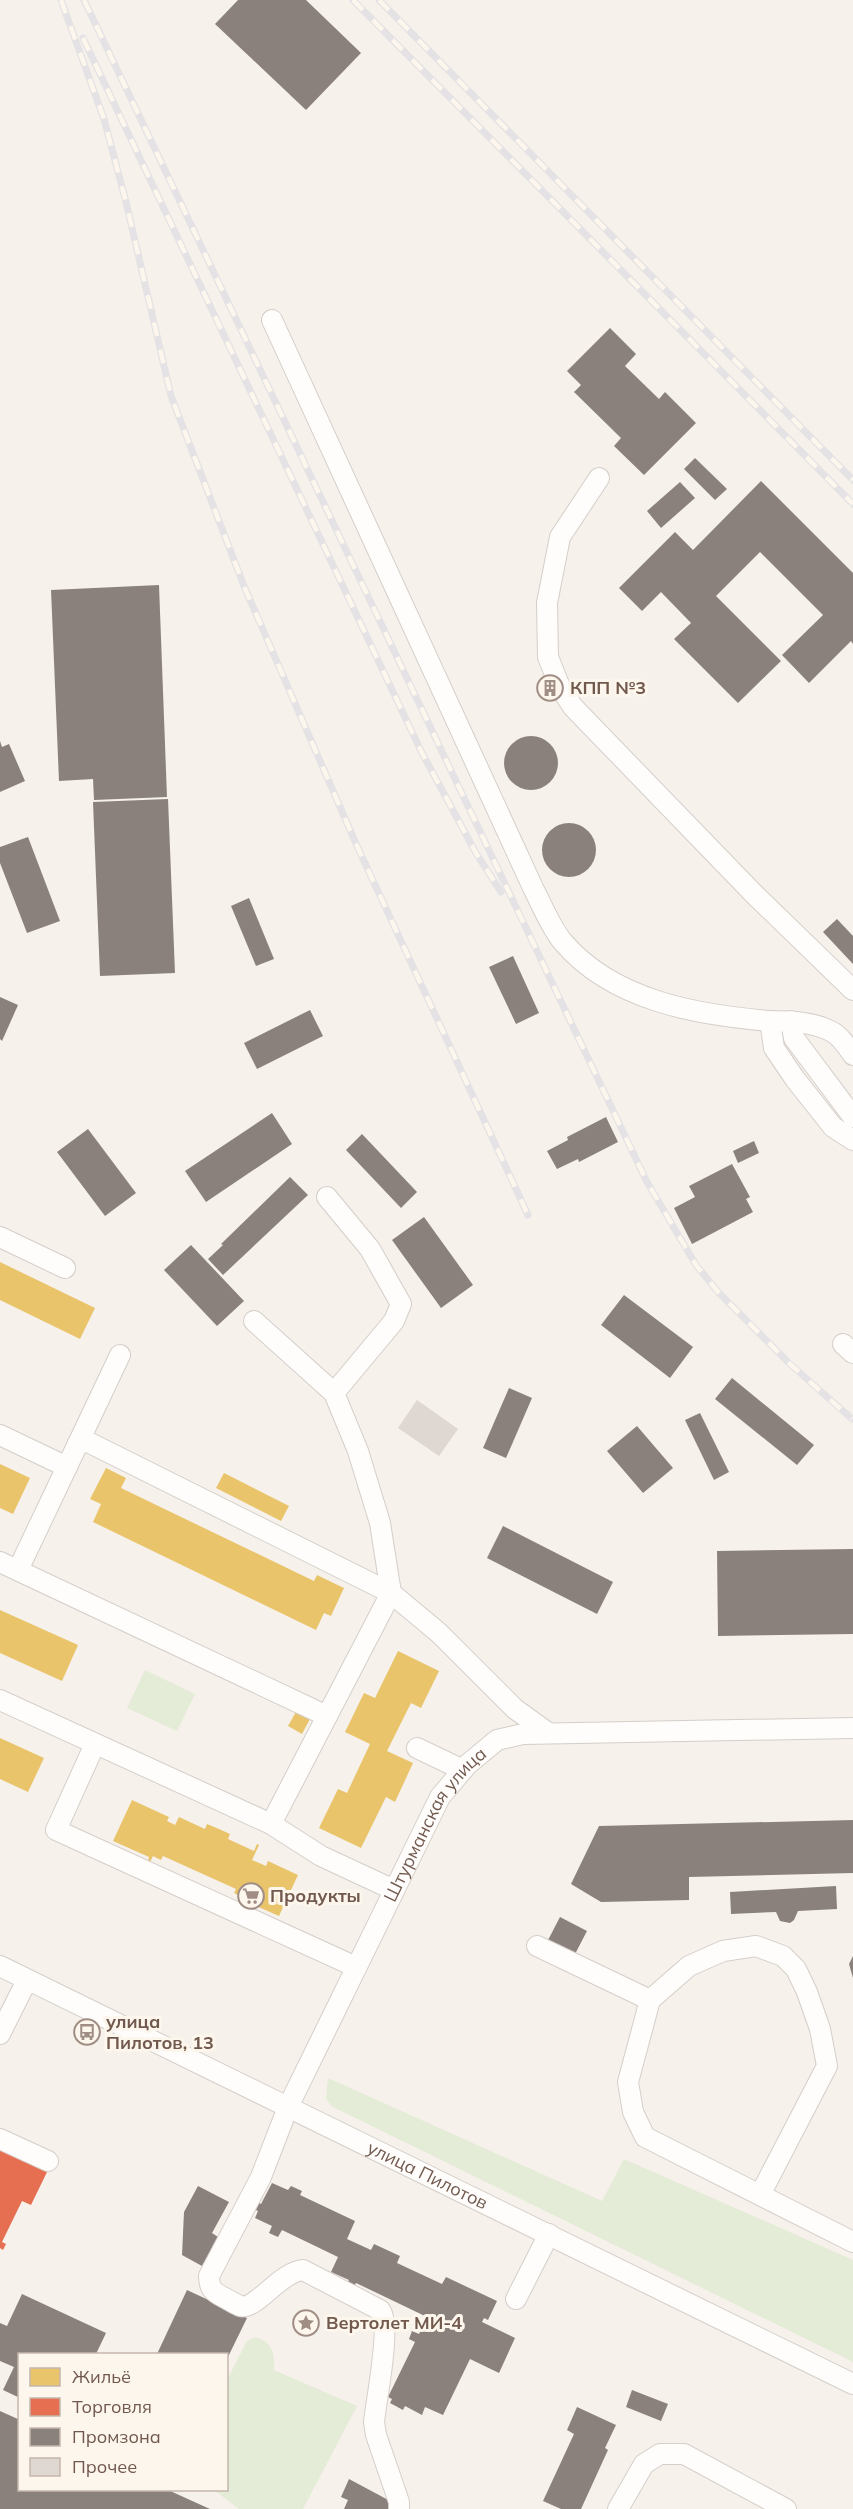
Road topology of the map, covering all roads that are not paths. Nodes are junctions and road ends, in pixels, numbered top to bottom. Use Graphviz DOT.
graph roads {
  1 [pos="272,320"];
  2 [pos="599,478"];
  3 [pos="853,990"];
  4 [pos="780,1021"];
  5 [pos="853,1055"];
  6 [pos="853,1117"];
  7 [pos="853,1131"];
  8 [pos="853,1140"];
  9 [pos="327,1197"];
  10 [pos="0,1237"];
  11 [pos="65,1268"];
  12 [pos="254,1321"];
  13 [pos="120,1355"];
  14 [pos="334,1393"];
  15 [pos="0,1435"];
  16 [pos="78,1443"];
  17 [pos="67,1467"];
  18 [pos="9,1566"];
  19 [pos="390,1593"];
  20 [pos="0,1700"];
  21 [pos="327,1716"];
  22 [pos="853,1728"];
  23 [pos="547,1732"];
  24 [pos="95,1744"];
  25 [pos="417,1748"];
  26 [pos="463,1770"];
  27 [pos="271,1824"];
  28 [pos="394,1890"];
  29 [pos="537,1946"];
  30 [pos="0,1966"];
  31 [pos="356,1967"];
  32 [pos="27,1980"];
  33 [pos="650,2000"];
  34 [pos="0,2034"];
  35 [pos="288,2107"];
  36 [pos="0,2139"];
  37 [pos="48,2161"];
  38 [pos="760,2195"];
  39 [pos="549,2234"];
  40 [pos="853,2242"];
  41 [pos="516,2299"];
  42 [pos="853,2384"];
  43 [pos="399,2509"];
  44 [pos="618,2509"];
  45 [pos="786,2509"];
  1 -- 4 [label="street"];
  2 -- 3 [label="street"];
  4 -- 5 [label="street"];
  4 -- 6 [label="street"];
  4 -- 7 [label="street"];
  4 -- 8 [label="street"];
  9 -- 14 [label="street"];
  10 -- 11 [label="street"];
  12 -- 14 [label="street"];
  13 -- 16 [label="street"];
  14 -- 19 [label="street"];
  15 -- 17 [label="street"];
  16 -- 17 [label="street"];
  16 -- 19 [label="street"];
  17 -- 18 [label="street"];
  18 -- 21 [label="street"];
  19 -- 21 [label="street"];
  19 -- 23 [label="street"];
  20 -- 24 [label="street"];
  21 -- 27 [label="street"];
  22 -- 23 [label="street, Штурманская улица"];
  23 -- 26 [label="street, Штурманская улица"];
  24 -- 27 [label="street"];
  24 -- 31 [label="street"];
  25 -- 26 [label="street"];
  26 -- 28 [label="street, Штурманская улица"];
  27 -- 28 [label="street"];
  28 -- 31 [label="street, Штурманская улица"];
  29 -- 33 [label="street"];
  30 -- 32 [label="street, улица Пилотов"];
  31 -- 35 [label="street, Штурманская улица"];
  32 -- 34 [label="street"];
  32 -- 35 [label="street, улица Пилотов"];
  33 -- 38 [label="street"];
  33 -- 38 [label="street"];
  35 -- 39 [label="street, улица Пилотов"];
  35 -- 43 [label="street, Штурманская улица"];
  36 -- 37 [label="street"];
  38 -- 40 [label="street"];
  39 -- 41 [label="street"];
  39 -- 42 [label="street, улица Пилотов"];
  44 -- 45 [label="street"];
}
